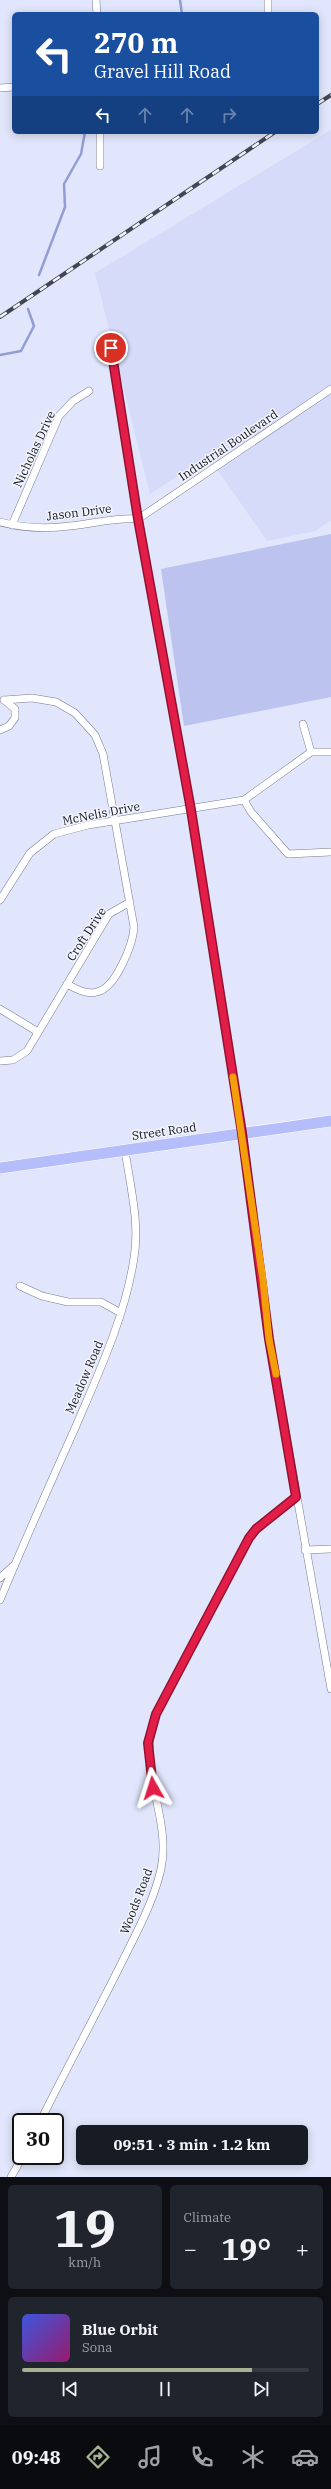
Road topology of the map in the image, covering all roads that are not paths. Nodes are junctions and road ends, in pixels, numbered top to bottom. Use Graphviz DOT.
graph roads {
  1 [pos="96,0"];
  2 [pos="268,0"];
  3 [pos="97,12"];
  4 [pos="268,12"];
  5 [pos="12,87"];
  6 [pos="0,88"];
  7 [pos="100,134"];
  8 [pos="100,166"];
  9 [pos="111,348"];
  10 [pos="331,389"];
  11 [pos="89,392"];
  12 [pos="138,519"];
  13 [pos="0,522"];
  14 [pos="12,525"];
  15 [pos="2,700"];
  16 [pos="303,724"];
  17 [pos="0,730"];
  18 [pos="311,752"];
  19 [pos="331,752"];
  20 [pos="244,800"];
  21 [pos="191,810"];
  22 [pos="115,820"];
  23 [pos="331,852"];
  24 [pos="0,900"];
  25 [pos="130,902"];
  26 [pos="67,984"];
  27 [pos="0,1009"];
  28 [pos="38,1032"];
  29 [pos="0,1060"];
  30 [pos="331,1121"];
  31 [pos="242,1133"];
  32 [pos="125,1150"];
  33 [pos="0,1168"];
  34 [pos="20,1286"];
  35 [pos="121,1313"];
  36 [pos="296,1497"];
  37 [pos="331,1549"];
  38 [pos="305,1550"];
  39 [pos="16,1563"];
  40 [pos="0,1578"];
  41 [pos="0,1600"];
  42 [pos="331,1689"];
  43 [pos="45,2113"];
  44 [pos="18,2165"];
  45 [pos="11,2177"];
  1 -- 3 [label="street"];
  2 -- 4 [label="street"];
  5 -- 6 [label="street"];
  7 -- 8 [label="street"];
  9 -- 12 [label="street"];
  10 -- 12 [label="street, Industrial Boulevard"];
  11 -- 14 [label="street, Nicholas Drive"];
  12 -- 14 [label="street, Jason Drive"];
  12 -- 21 [label="street"];
  13 -- 14 [label="street, Jason Drive"];
  15 -- 17 [label="street"];
  15 -- 22 [label="street"];
  16 -- 18 [label="street"];
  18 -- 19 [label="street"];
  18 -- 20 [label="street"];
  20 -- 21 [label="street, McNelis Drive"];
  20 -- 23 [label="street"];
  21 -- 22 [label="street, McNelis Drive"];
  21 -- 31 [label="street"];
  22 -- 24 [label="street, McNelis Drive"];
  22 -- 25 [label="street"];
  25 -- 26 [label="street, Croft Drive"];
  25 -- 26 [label="street"];
  26 -- 28 [label="street, Croft Drive"];
  27 -- 28 [label="street"];
  28 -- 29 [label="street, Croft Drive"];
  30 -- 31 [label="main road, Street Road"];
  31 -- 32 [label="main road, Street Road"];
  31 -- 36 [label="street"];
  32 -- 33 [label="main road, Street Road"];
  32 -- 35 [label="street, Meadow Road"];
  34 -- 35 [label="street"];
  35 -- 39 [label="street, Meadow Road"];
  36 -- 38 [label="street"];
  36 -- 43 [label="street, Woods Road"];
  37 -- 38 [label="street"];
  38 -- 42 [label="street"];
  39 -- 40 [label="street"];
  39 -- 41 [label="street, Meadow Road"];
  44 -- 45 [label="street"];
}
